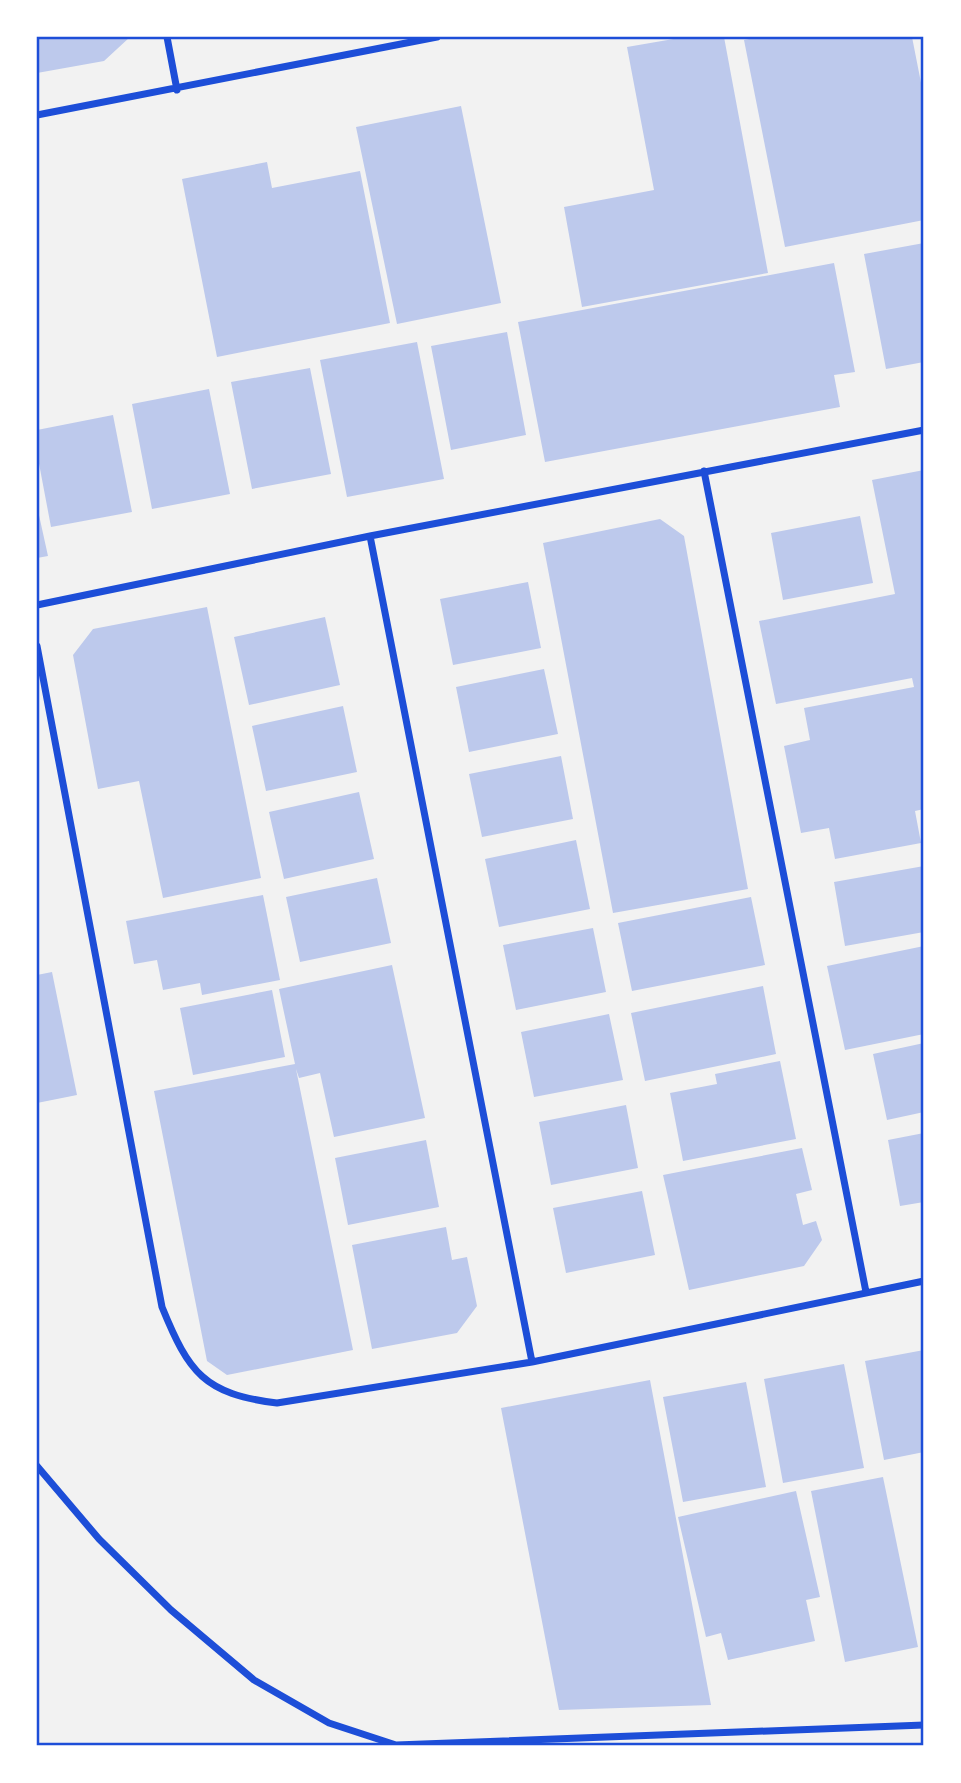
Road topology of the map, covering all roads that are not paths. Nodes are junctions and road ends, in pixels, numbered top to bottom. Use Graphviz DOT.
graph roads {
  1 [pos="167,37"];
  2 [pos="436,37"];
  3 [pos="177,90"];
  4 [pos="37,115"];
  5 [pos="924,430"];
  6 [pos="704,471"];
  7 [pos="370,536"];
  8 [pos="37,605"];
  9 [pos="37,646"];
  10 [pos="924,1281"];
  11 [pos="866,1293"];
  12 [pos="532,1362"];
  13 [pos="37,1466"];
  14 [pos="924,1725"];
  1 -- 3 [label="street"];
  2 -- 3 [label="street"];
  3 -- 4 [label="street"];
  5 -- 6 [label="street"];
  6 -- 7 [label="street"];
  6 -- 11 [label="street"];
  7 -- 8 [label="street"];
  7 -- 12 [label="street"];
  9 -- 12 [label="street"];
  10 -- 11 [label="street"];
  11 -- 12 [label="street"];
  13 -- 14 [label="street"];
}
